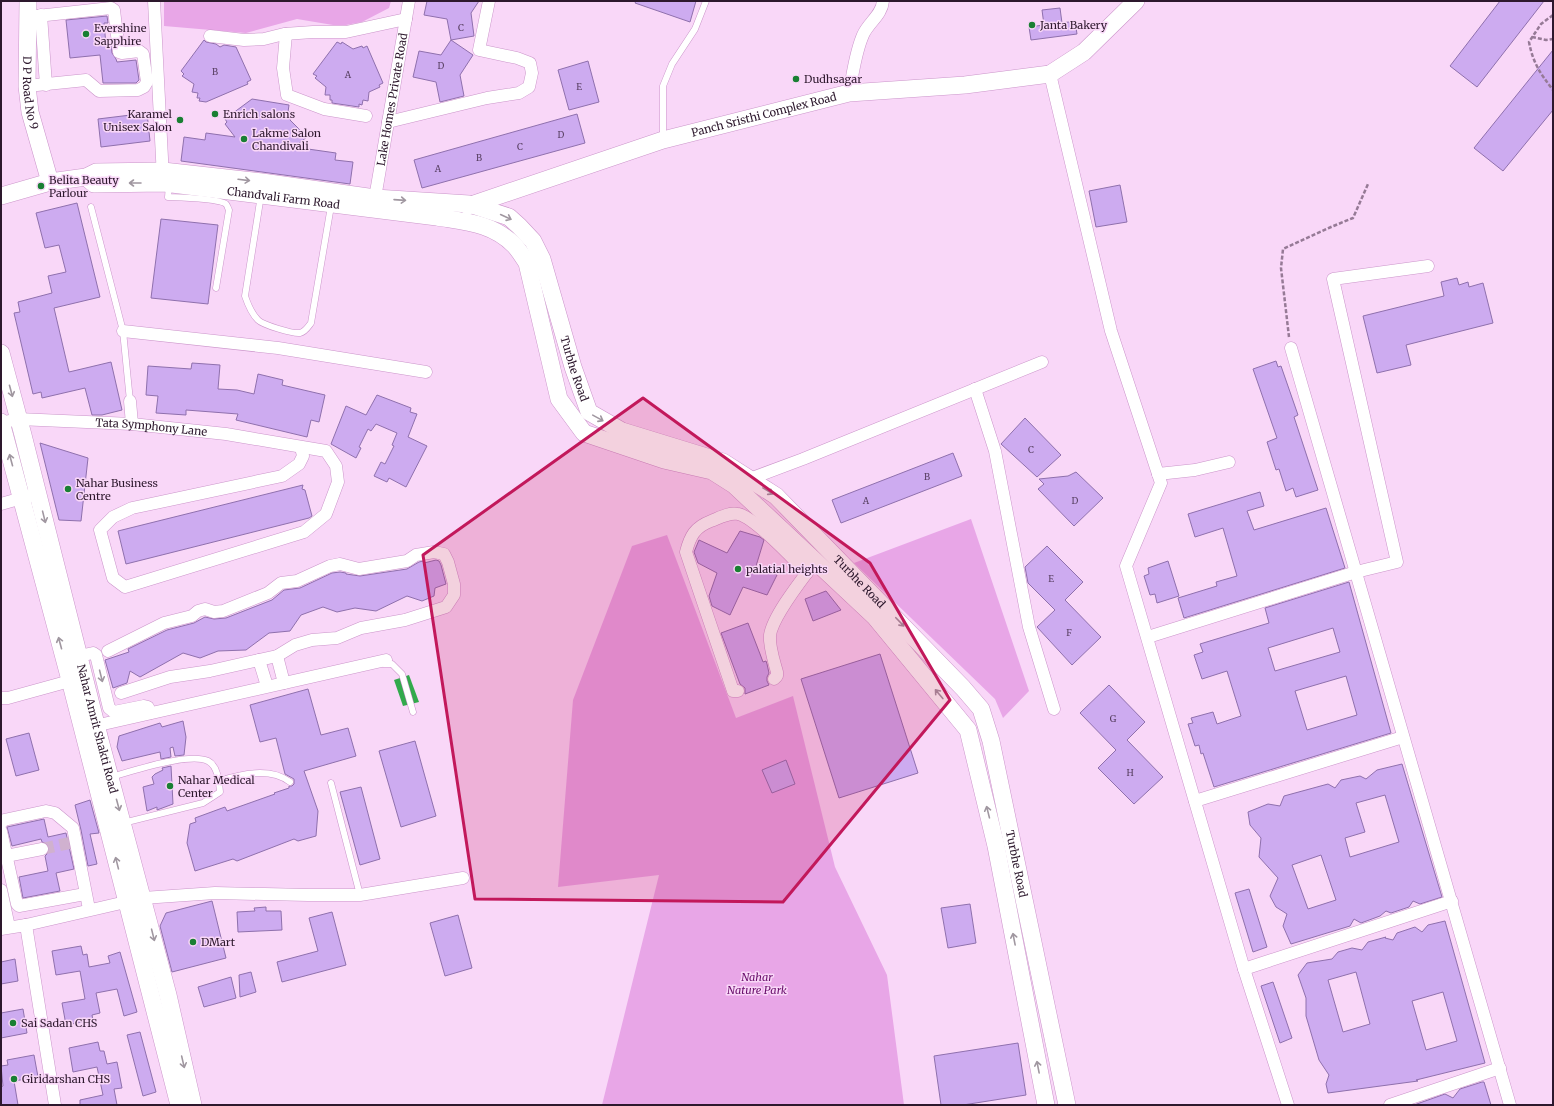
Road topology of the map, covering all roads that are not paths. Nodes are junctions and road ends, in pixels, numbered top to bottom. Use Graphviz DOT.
graph roads {
  1 [pos="154,1"];
  2 [pos="409,1"];
  3 [pos="489,1"];
  4 [pos="706,1"];
  5 [pos="883,1"];
  6 [pos="1136,1"];
  7 [pos="32,11"];
  8 [pos="406,19"];
  9 [pos="286,34"];
  10 [pos="210,36"];
  11 [pos="35,37"];
  12 [pos="1050,74"];
  13 [pos="46,84"];
  14 [pos="27,86"];
  15 [pos="849,93"];
  16 [pos="366,116"];
  17 [pos="388,122"];
  18 [pos="663,140"];
  19 [pos="165,179"];
  20 [pos="50,182"];
  21 [pos="216,189"];
  22 [pos="261,189"];
  23 [pos="1,196"];
  24 [pos="332,198"];
  25 [pos="375,198"];
  26 [pos="469,204"];
  27 [pos="91,207"];
  28 [pos="453,220"];
  29 [pos="1428,266"];
  30 [pos="216,288"];
  31 [pos="123,331"];
  32 [pos="1291,348"];
  33 [pos="1,353"];
  34 [pos="1042,362"];
  35 [pos="426,372"];
  36 [pos="975,389"];
  37 [pos="583,395"];
  38 [pos="130,402"];
  39 [pos="565,406"];
  40 [pos="132,424"];
  41 [pos="21,427"];
  42 [pos="2,430"];
  43 [pos="301,447"];
  44 [pos="1229,462"];
  45 [pos="1158,474"];
  46 [pos="741,482"];
  47 [pos="38,494"];
  48 [pos="21,498"];
  49 [pos="1,504"];
  50 [pos="818,561"];
  51 [pos="1356,572"];
  52 [pos="879,611"];
  53 [pos="1148,637"];
  54 [pos="108,651"];
  55 [pos="79,656"];
  56 [pos="277,656"];
  57 [pos="259,660"];
  58 [pos="386,660"];
  59 [pos="77,679"];
  60 [pos="774,679"];
  61 [pos="284,683"];
  62 [pos="267,686"];
  63 [pos="738,691"];
  64 [pos="121,693"];
  65 [pos="1,698"];
  66 [pos="981,709"];
  67 [pos="1054,709"];
  68 [pos="413,712"];
  69 [pos="150,713"];
  70 [pos="962,723"];
  71 [pos="90,729"];
  72 [pos="1403,737"];
  73 [pos="103,779"];
  74 [pos="219,781"];
  75 [pos="290,782"];
  76 [pos="331,782"];
  77 [pos="1195,801"];
  78 [pos="1,823"];
  79 [pos="123,823"];
  80 [pos="1,831"];
  81 [pos="42,849"];
  82 [pos="4,857"];
  83 [pos="464,878"];
  84 [pos="1,890"];
  85 [pos="85,894"];
  86 [pos="360,895"];
  87 [pos="135,899"];
  88 [pos="1452,901"];
  89 [pos="89,909"];
  90 [pos="26,925"];
  91 [pos="5,928"];
  92 [pos="1244,969"];
  93 [pos="160,997"];
  94 [pos="1500,1068"];
  95 [pos="55,1105"];
  96 [pos="179,1105"];
  97 [pos="193,1105"];
  98 [pos="1046,1105"];
  99 [pos="1067,1105"];
  100 [pos="1288,1105"];
  101 [pos="1390,1105"];
  102 [pos="1510,1105"];
  1 -- 19 [label="street"];
  2 -- 8 [label="street, Lake Homes Private Road"];
  3 -- 17 [label="street"];
  4 -- 18 [label="lane"];
  5 -- 15 [label="street"];
  6 -- 12 [label="street, Panch Sristhi Complex Road"];
  7 -- 11 [label="street, D P Road No 9"];
  7 -- 13 [label="street"];
  8 -- 9 [label="street"];
  8 -- 17 [label="street, Lake Homes Private Road"];
  9 -- 10 [label="street"];
  9 -- 16 [label="street"];
  11 -- 13 [label="street"];
  11 -- 14 [label="street, D P Road No 9"];
  12 -- 15 [label="street, Panch Sristhi Complex Road"];
  12 -- 45 [label="street"];
  13 -- 14 [label="street"];
  14 -- 20 [label="street, D P Road No 9"];
  15 -- 18 [label="street, Panch Sristhi Complex Road"];
  17 -- 25 [label="street, Lake Homes Private Road"];
  18 -- 26 [label="street, Panch Sristhi Complex Road"];
  19 -- 20 [label="street, Chandvali Farm Road"];
  19 -- 21 [label="street, Chandvali Farm Road"];
  19 -- 21 [label="lane"];
  20 -- 23 [label="street, Chandvali Farm Road"];
  21 -- 22 [label="street, Chandvali Farm Road"];
  21 -- 30 [label="lane"];
  22 -- 24 [label="street, Chandvali Farm Road"];
  22 -- 24 [label="lane"];
  24 -- 25 [label="street, Chandvali Farm Road"];
  24 -- 28 [label="street, Chandvali Farm Road"];
  25 -- 26 [label="street, Chandvali Farm Road, one-way"];
  26 -- 28 [label="street, Panch Sristhi Complex Road"];
  26 -- 37 [label="street, Turbhe Road, one-way"];
  27 -- 31 [label="lane"];
  28 -- 39 [label="street, Chandvali Farm Road"];
  29 -- 51 [label="street"];
  31 -- 35 [label="street"];
  31 -- 38 [label="lane"];
  32 -- 51 [label="street"];
  33 -- 41 [label="street, Nahar Amrit Shakti Road, one-way"];
  34 -- 36 [label="street"];
  36 -- 46 [label="street"];
  36 -- 67 [label="street"];
  37 -- 39 [label="street"];
  37 -- 46 [label="street, Turbhe Road, one-way"];
  38 -- 40 [label="street"];
  39 -- 46 [label="street, Chandvali Farm Road"];
  40 -- 41 [label="street, Tata Symphony Lane"];
  40 -- 43 [label="street, Tata Symphony Lane"];
  41 -- 42 [label="street, Tata Symphony Lane"];
  41 -- 47 [label="street, Nahar Amrit Shakti Road"];
  48 -- 42 [label="street, Nahar Amrit Shakti Road, one-way"];
  43 -- 43 [label="street, Tata Symphony Lane"];
  44 -- 45 [label="street"];
  45 -- 53 [label="street"];
  46 -- 50 [label="street, Turbhe Road"];
  47 -- 48 [label="street"];
  47 -- 55 [label="street, Nahar Amrit Shakti Road, one-way"];
  48 -- 49 [label="street"];
  59 -- 48 [label="street, Nahar Amrit Shakti Road, one-way"];
  50 -- 52 [label="street, Turbhe Road"];
  50 -- 60 [label="street"];
  50 -- 63 [label="street"];
  51 -- 53 [label="street"];
  51 -- 72 [label="street"];
  52 -- 66 [label="street, Turbhe Road, one-way"];
  70 -- 52 [label="street, one-way"];
  53 -- 77 [label="street"];
  54 -- 56 [label="street"];
  55 -- 59 [label="street, Nahar Amrit Shakti Road"];
  55 -- 69 [label="street, one-way"];
  56 -- 57 [label="street"];
  56 -- 61 [label="street"];
  57 -- 62 [label="street"];
  57 -- 64 [label="street"];
  58 -- 61 [label="street"];
  59 -- 65 [label="street"];
  59 -- 71 [label="street, Nahar Amrit Shakti Road"];
  61 -- 62 [label="street"];
  62 -- 69 [label="street"];
  66 -- 70 [label="street"];
  66 -- 99 [label="street, Turbhe Road"];
  68 -- 71 [label="lane"];
  69 -- 71 [label="street"];
  98 -- 70 [label="street, one-way"];
  71 -- 73 [label="street, Nahar Amrit Shakti Road"];
  72 -- 77 [label="street"];
  72 -- 88 [label="street"];
  73 -- 74 [label="lane"];
  73 -- 79 [label="street, Nahar Amrit Shakti Road, one-way"];
  87 -- 73 [label="street, Nahar Amrit Shakti Road, one-way"];
  74 -- 75 [label="lane"];
  74 -- 79 [label="lane"];
  76 -- 86 [label="lane"];
  77 -- 92 [label="street"];
  78 -- 85 [label="street"];
  79 -- 87 [label="street, Nahar Amrit Shakti Road"];
  80 -- 82 [label="street"];
  81 -- 82 [label="street"];
  82 -- 85 [label="street"];
  83 -- 86 [label="street"];
  84 -- 91 [label="street"];
  85 -- 89 [label="street"];
  86 -- 87 [label="street"];
  87 -- 89 [label="street"];
  87 -- 93 [label="street, Nahar Amrit Shakti Road"];
  88 -- 92 [label="street"];
  88 -- 94 [label="street"];
  89 -- 90 [label="street"];
  90 -- 91 [label="street"];
  90 -- 95 [label="street"];
  92 -- 100 [label="street"];
  93 -- 96 [label="street, Nahar Amrit Shakti Road"];
  93 -- 97 [label="street, Nahar Amrit Shakti Road, one-way"];
  94 -- 101 [label="street"];
  94 -- 102 [label="street"];
}
